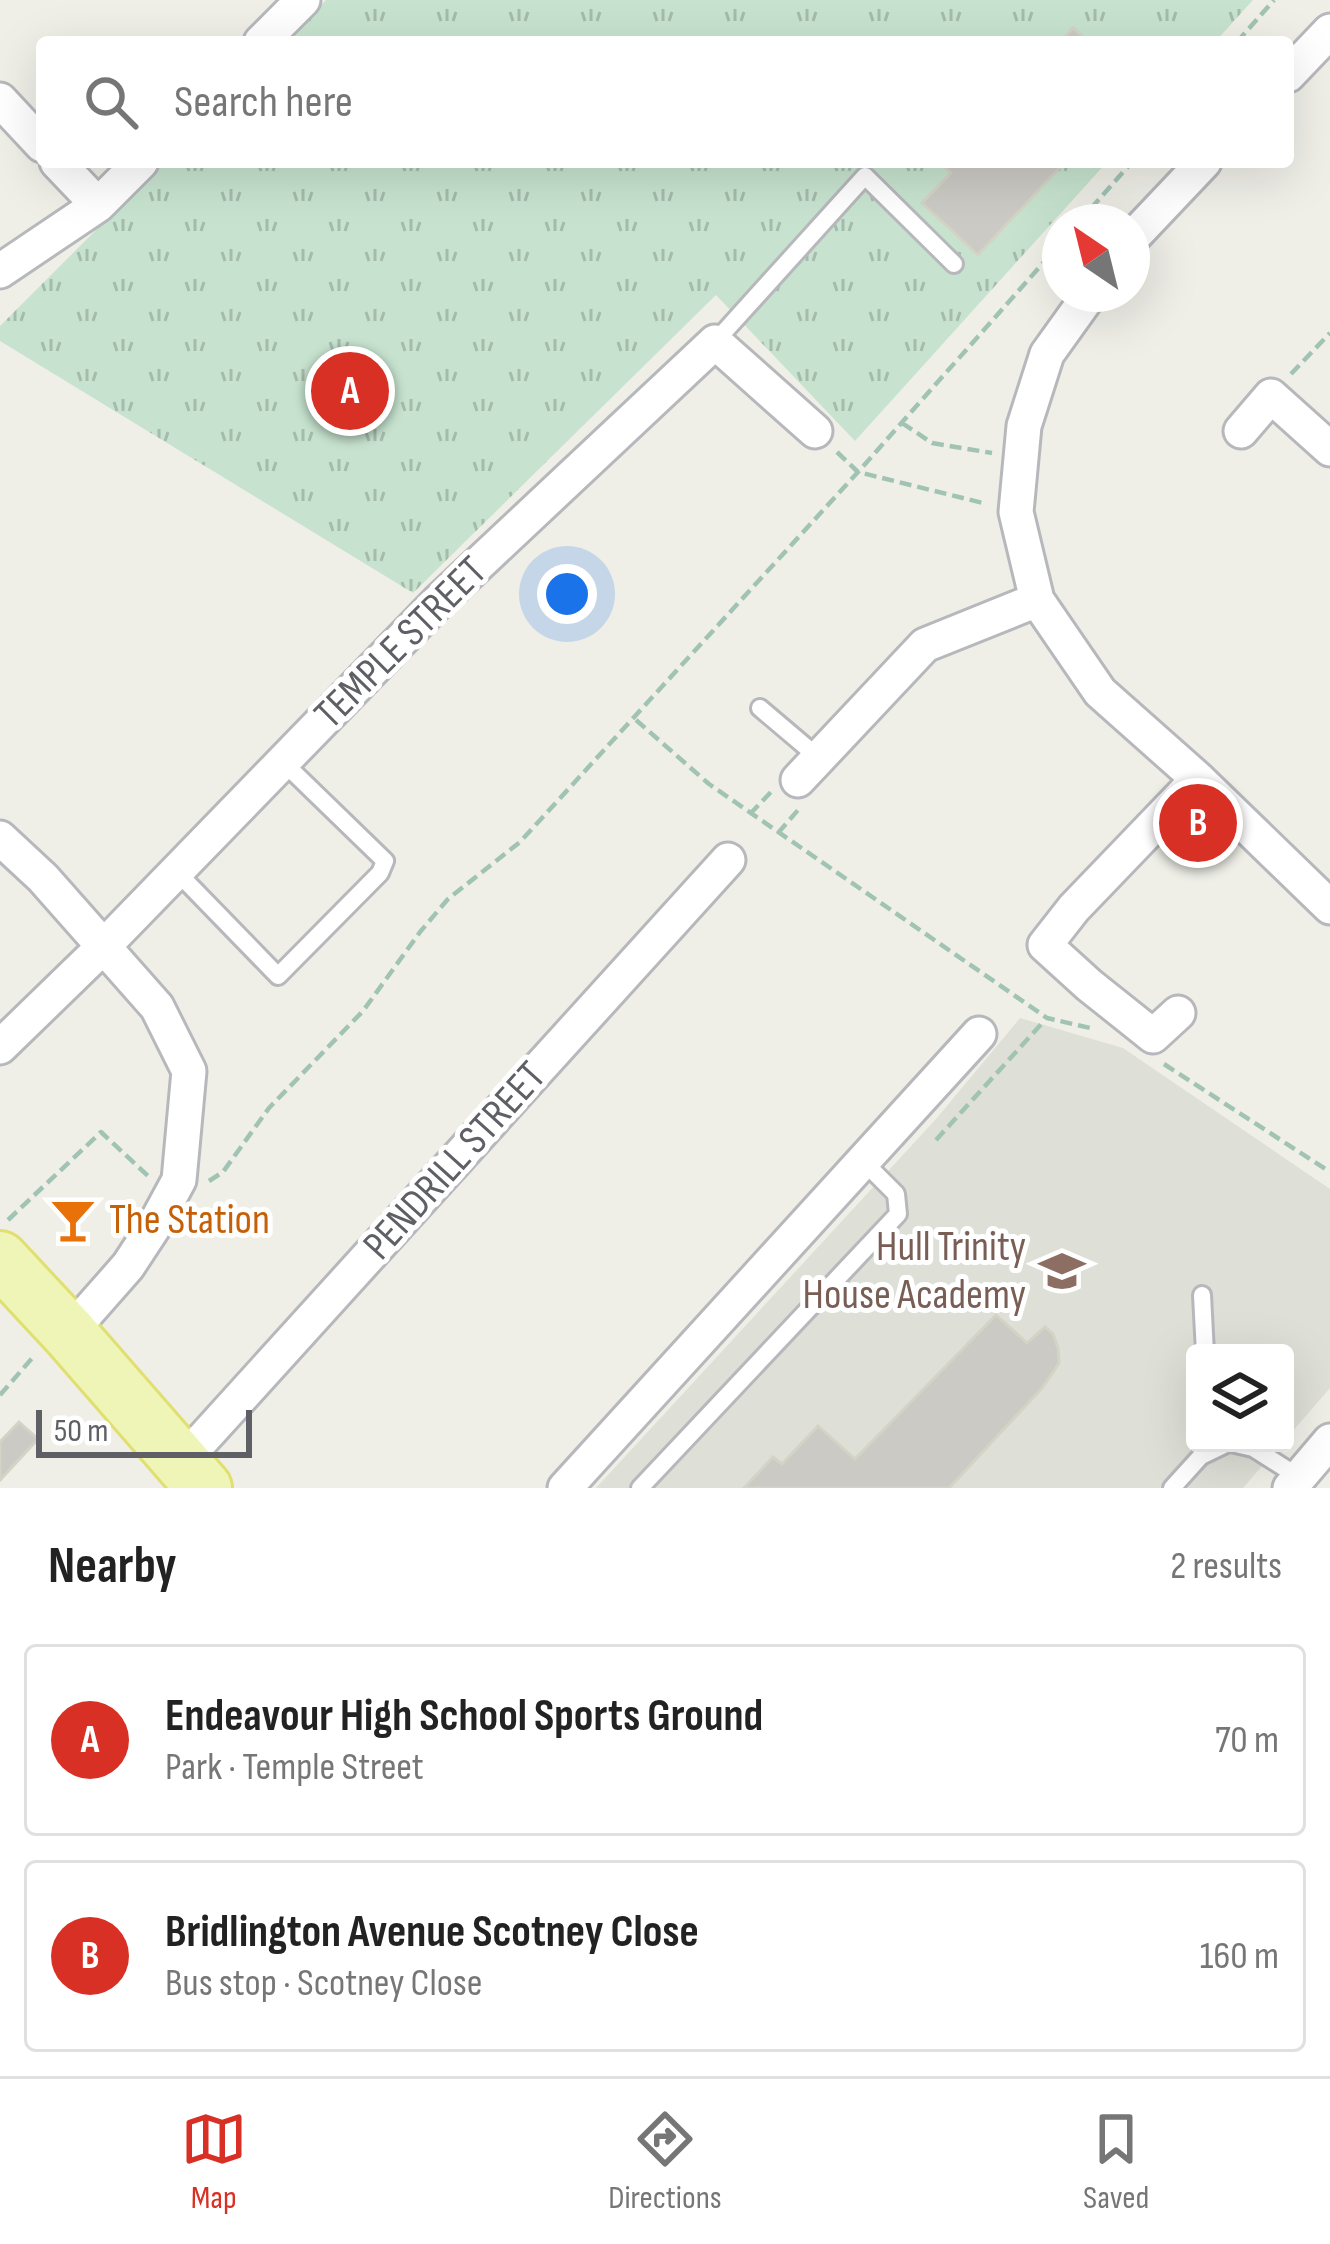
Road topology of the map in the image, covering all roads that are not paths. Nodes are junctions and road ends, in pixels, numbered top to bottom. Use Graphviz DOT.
graph roads {
  1 [pos="1330,31"];
  2 [pos="1294,69"];
  3 [pos="0,100"];
  4 [pos="36,139"];
  5 [pos="64,168"];
  6 [pos="135,168"];
  7 [pos="1198,168"];
  8 [pos="98,205"];
  9 [pos="1150,219"];
  10 [pos="954,264"];
  11 [pos="0,271"];
  12 [pos="1077,312"];
  13 [pos="715,342"];
  14 [pos="815,431"];
  15 [pos="1241,431"];
  16 [pos="1330,449"];
  17 [pos="1037,600"];
  18 [pos="760,707"];
  19 [pos="283,762"];
  20 [pos="809,769"];
  21 [pos="1198,778"];
  22 [pos="0,838"];
  23 [pos="728,860"];
  24 [pos="176,872"];
  25 [pos="1330,907"];
  26 [pos="104,946"];
  27 [pos="1178,1013"];
  28 [pos="979,1034"];
  29 [pos="0,1047"];
  30 [pos="862,1160"];
  31 [pos="0,1259"];
  32 [pos="1202,1295"];
  33 [pos="65,1329"];
  34 [pos="1205,1344"];
  35 [pos="1330,1441"];
  36 [pos="1209,1452"];
  37 [pos="1258,1452"];
  38 [pos="193,1475"];
  39 [pos="1295,1483"];
  40 [pos="565,1488"];
  41 [pos="640,1488"];
  42 [pos="1172,1488"];
  1 -- 2 [label="street"];
  3 -- 4 [label="street"];
  5 -- 8 [label="street"];
  6 -- 8 [label="street"];
  7 -- 9 [label="street"];
  8 -- 11 [label="street"];
  10 -- 13 [label="lane"];
  12 -- 17 [label="street"];
  13 -- 14 [label="street"];
  13 -- 19 [label="street, TEMPLE STREET"];
  15 -- 16 [label="street"];
  17 -- 20 [label="street"];
  17 -- 21 [label="street"];
  18 -- 20 [label="lane"];
  19 -- 24 [label="street, TEMPLE STREET"];
  19 -- 24 [label="lane"];
  21 -- 25 [label="street"];
  21 -- 27 [label="street"];
  22 -- 26 [label="street"];
  23 -- 38 [label="street, PENDRILL STREET"];
  24 -- 26 [label="street, TEMPLE STREET"];
  26 -- 29 [label="street, TEMPLE STREET"];
  26 -- 33 [label="street"];
  28 -- 30 [label="street"];
  30 -- 40 [label="street"];
  30 -- 41 [label="lane"];
  31 -- 33 [label="main road"];
  32 -- 34 [label="lane"];
  33 -- 38 [label="main road"];
  35 -- 39 [label="street"];
  36 -- 42 [label="lane"];
  37 -- 39 [label="lane"];
}
